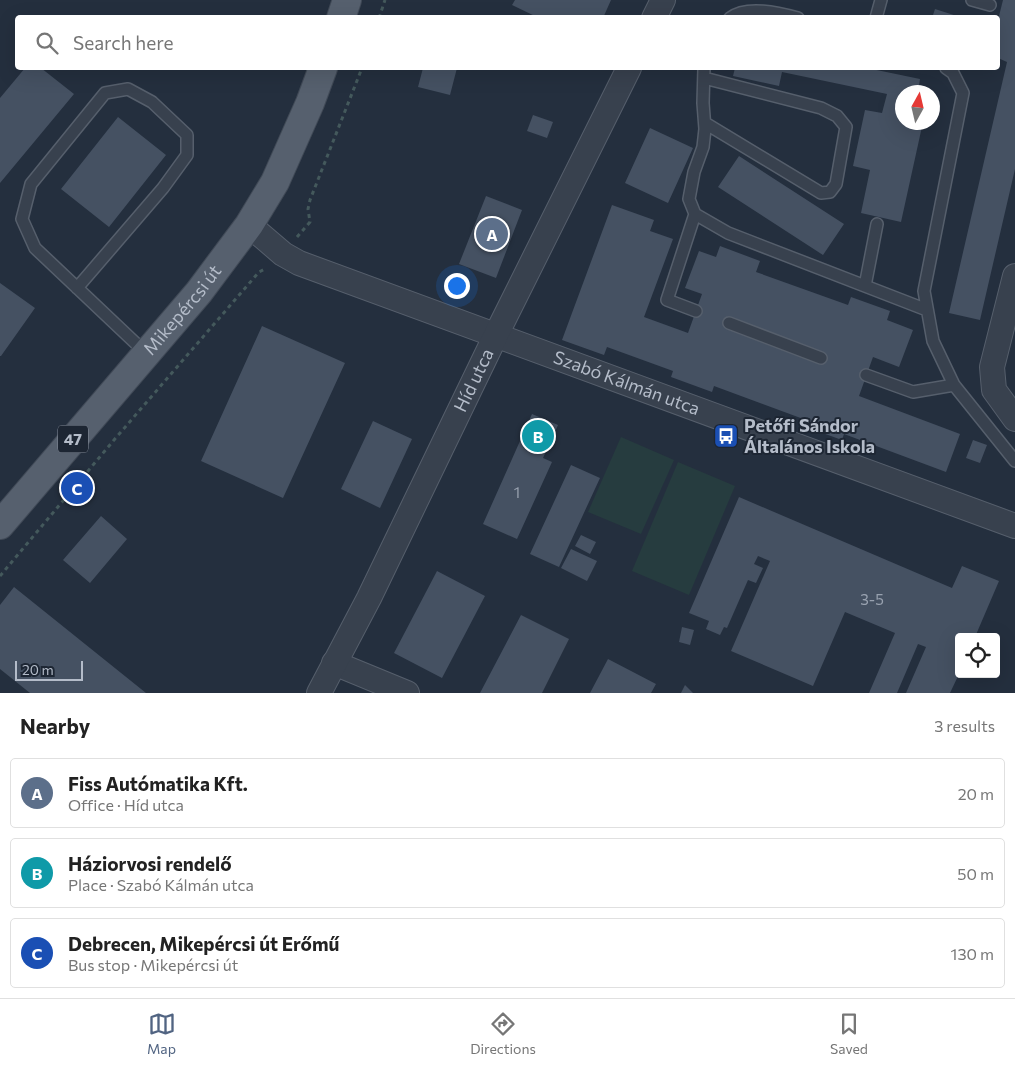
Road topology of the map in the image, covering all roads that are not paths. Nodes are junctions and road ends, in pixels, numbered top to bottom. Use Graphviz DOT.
graph roads {
  1 [pos="347,0"];
  2 [pos="663,0"];
  3 [pos="881,0"];
  4 [pos="972,0"];
  5 [pos="990,5"];
  6 [pos="342,15"];
  7 [pos="656,15"];
  8 [pos="734,15"];
  9 [pos="786,15"];
  10 [pos="877,15"];
  11 [pos="322,70"];
  12 [pos="629,70"];
  13 [pos="949,70"];
  14 [pos="704,72"];
  15 [pos="705,123"];
  16 [pos="695,214"];
  17 [pos="877,224"];
  18 [pos="249,225"];
  19 [pos="1015,276"];
  20 [pos="865,286"];
  21 [pos="77,288"];
  22 [pos="927,310"];
  23 [pos="696,311"];
  24 [pos="729,323"];
  25 [pos="496,335"];
  26 [pos="146,354"];
  27 [pos="821,358"];
  28 [pos="866,375"];
  29 [pos="954,385"];
  30 [pos="1015,419"];
  31 [pos="1015,461"];
  32 [pos="1014,522"];
  33 [pos="0,525"];
  34 [pos="334,663"];
  35 [pos="319,693"];
  36 [pos="407,693"];
  1 -- 6 [label="main road"];
  2 -- 7 [label="street"];
  3 -- 10 [label="lane"];
  4 -- 5 [label="lane"];
  8 -- 9 [label="lane"];
  11 -- 18 [label="main road, Mikepércsi út / 47"];
  12 -- 25 [label="street, Híd utca"];
  13 -- 22 [label="lane"];
  14 -- 15 [label="lane"];
  14 -- 15 [label="lane"];
  15 -- 16 [label="lane"];
  16 -- 20 [label="lane"];
  16 -- 23 [label="lane"];
  17 -- 20 [label="lane"];
  18 -- 25 [label="street, Szabó Kálmán utca"];
  18 -- 26 [label="main road, Mikepércsi út / 47"];
  19 -- 30 [label="street"];
  20 -- 22 [label="lane"];
  21 -- 21 [label="lane"];
  21 -- 26 [label="lane"];
  22 -- 29 [label="lane"];
  24 -- 27 [label="lane"];
  25 -- 32 [label="street, Szabó Kálmán utca"];
  25 -- 34 [label="street, Híd utca"];
  26 -- 33 [label="main road, Mikepércsi út / 47"];
  28 -- 29 [label="lane"];
  29 -- 31 [label="lane"];
  34 -- 35 [label="street, Híd utca"];
  34 -- 36 [label="street"];
}
